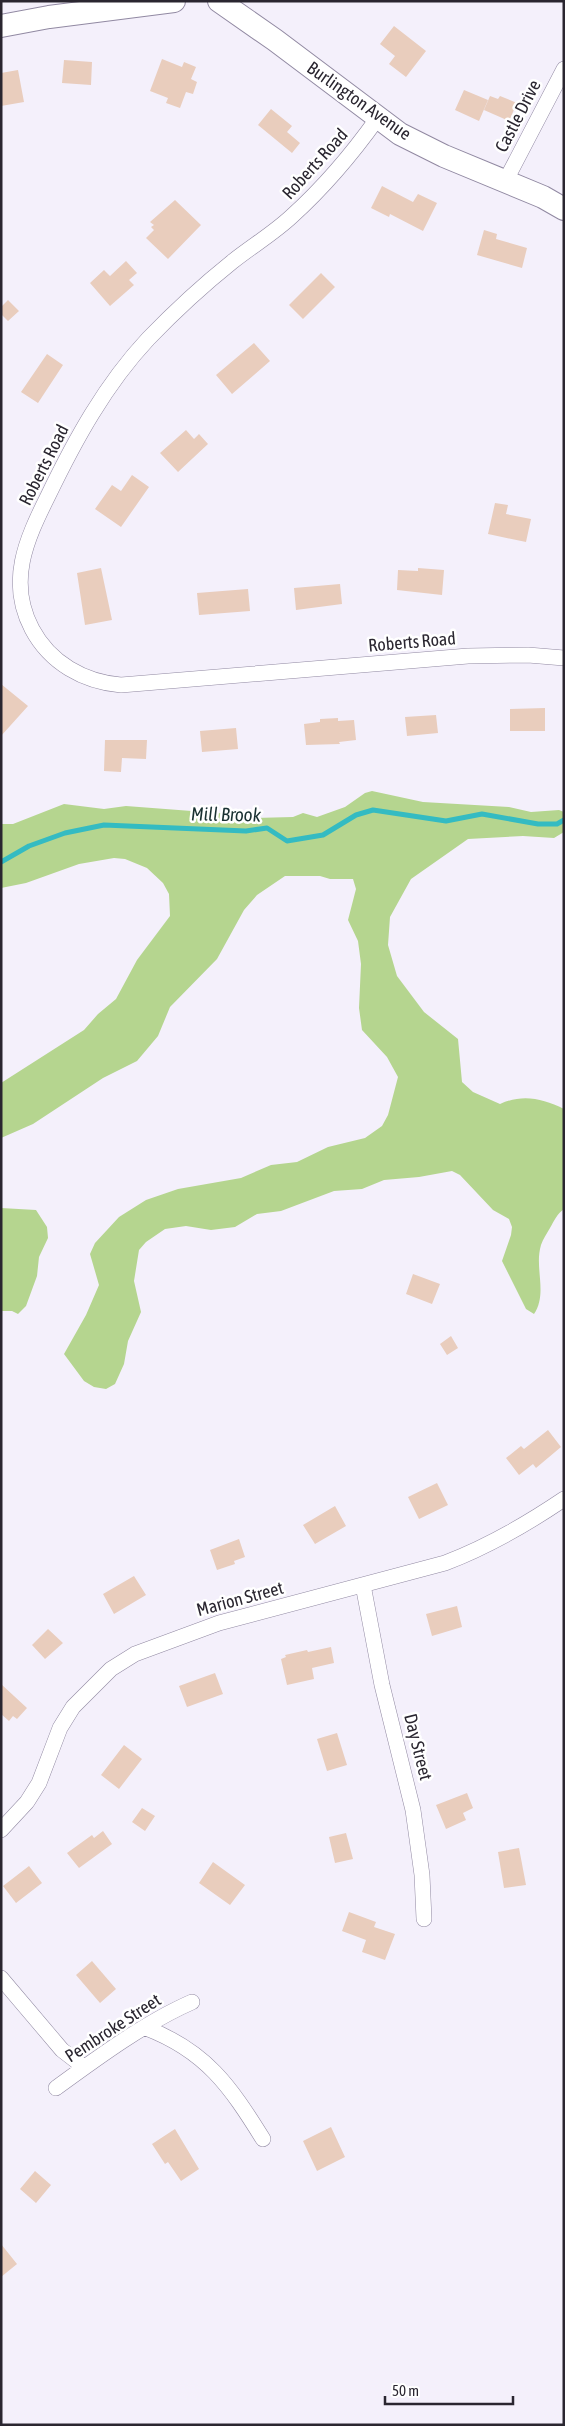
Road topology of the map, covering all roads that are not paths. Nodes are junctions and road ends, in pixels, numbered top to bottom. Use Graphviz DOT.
graph roads {
  1 [pos="174,1"];
  2 [pos="219,1"];
  3 [pos="1,26"];
  4 [pos="564,69"];
  5 [pos="377,119"];
  6 [pos="506,180"];
  7 [pos="564,209"];
  8 [pos="564,658"];
  9 [pos="564,1499"];
  10 [pos="363,1586"];
  11 [pos="1,1830"];
  12 [pos="424,1919"];
  13 [pos="1,1978"];
  14 [pos="192,2002"];
  15 [pos="146,2028"];
  16 [pos="84,2067"];
  17 [pos="56,2088"];
  18 [pos="263,2139"];
  1 -- 3 [label="main road"];
  2 -- 5 [label="main road, Burlington Avenue"];
  4 -- 6 [label="street, Castle Drive"];
  5 -- 6 [label="main road, Burlington Avenue"];
  5 -- 8 [label="street, Roberts Road"];
  6 -- 7 [label="main road, Burlington Avenue"];
  9 -- 10 [label="street, Marion Street"];
  10 -- 11 [label="street, Marion Street"];
  10 -- 12 [label="street, Day Street"];
  13 -- 16 [label="street"];
  14 -- 15 [label="street, Pembroke Street"];
  15 -- 16 [label="street, Pembroke Street"];
  15 -- 18 [label="street"];
  16 -- 17 [label="street, Pembroke Street"];
}
